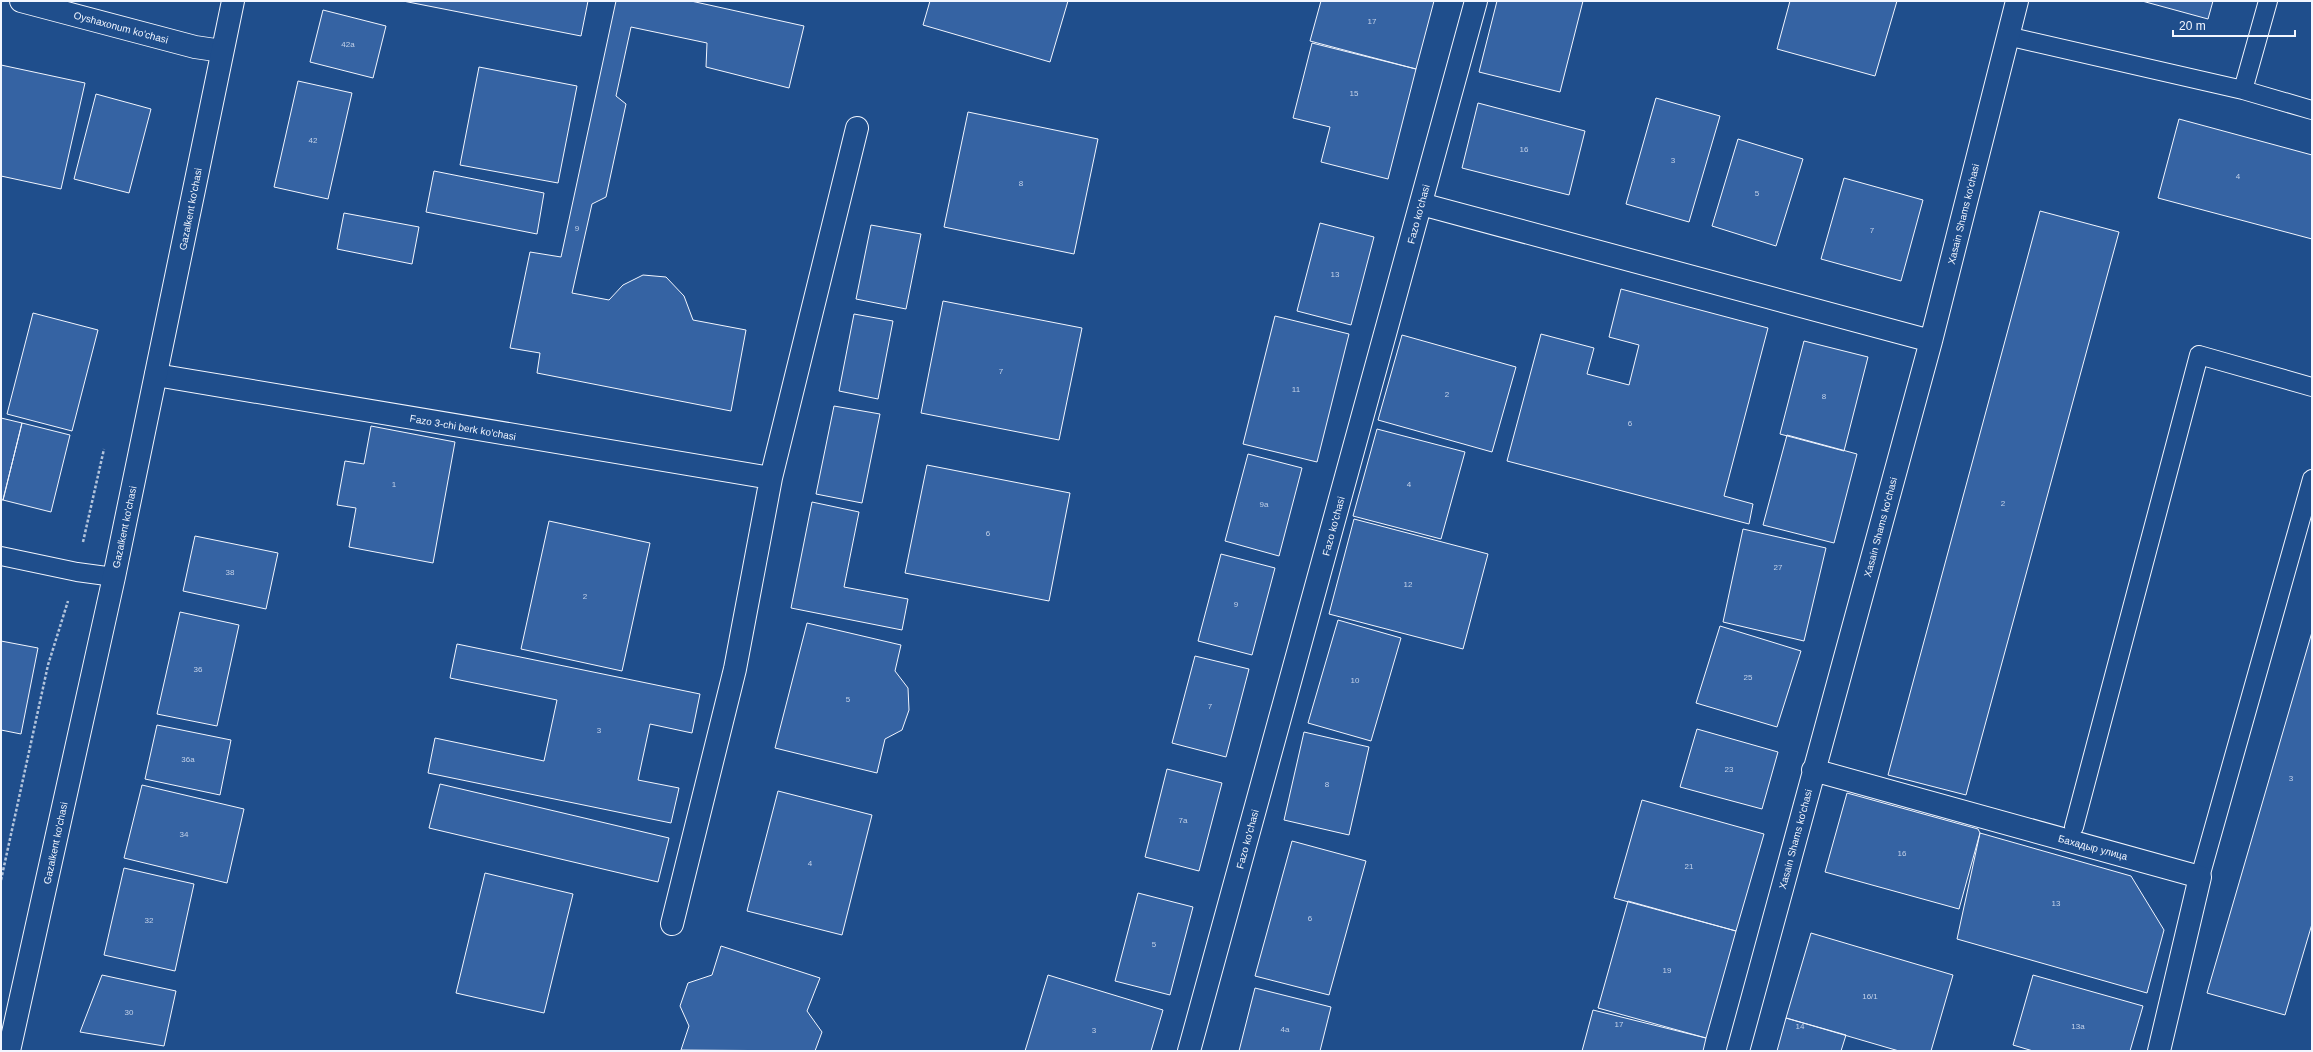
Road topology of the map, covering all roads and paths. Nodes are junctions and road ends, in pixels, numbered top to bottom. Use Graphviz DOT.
graph roads {
  1 [pos="21,1"];
  2 [pos="233,1"];
  3 [pos="1476,1"];
  4 [pos="2017,1"];
  5 [pos="2268,1"];
  6 [pos="2008,36"];
  7 [pos="222,51"];
  8 [pos="2243,90"];
  9 [pos="2312,110"];
  10 [pos="857,128"];
  11 [pos="1421,204"];
  12 [pos="1931,341"];
  13 [pos="156,375"];
  14 [pos="2312,388"];
  15 [pos="104,448"];
  16 [pos="771,478"];
  17 [pos="2312,479"];
  18 [pos="1,556"];
  19 [pos="77,572"];
  20 [pos="114,577"];
  21 [pos="1813,770"];
  22 [pos="2074,827"];
  23 [pos="2200,877"];
  24 [pos="1,880"];
  25 [pos="672,924"];
  26 [pos="9,1051"];
  27 [pos="1189,1051"];
  28 [pos="1738,1051"];
  29 [pos="2159,1051"];
  1 -- 7 [label="street, Oyshaxonum ko'chasi"];
  2 -- 7 [label="street, Gazalkent ko'chasi"];
  3 -- 11 [label="street, Fazo ko'chasi"];
  4 -- 6 [label="street, Xasain Shams ko'chasi"];
  5 -- 8 [label="lane"];
  6 -- 8 [label="lane"];
  6 -- 12 [label="street, Xasain Shams ko'chasi"];
  7 -- 13 [label="street, Gazalkent ko'chasi"];
  8 -- 9 [label="lane"];
  10 -- 16 [label="street"];
  11 -- 12 [label="street"];
  11 -- 27 [label="street, Fazo ko'chasi"];
  12 -- 21 [label="street, Xasain Shams ko'chasi"];
  13 -- 16 [label="street, Fazo 3-chi berk ko'chasi"];
  13 -- 20 [label="street, Gazalkent ko'chasi"];
  14 -- 22 [label="lane"];
  15 -- 19 [label="path"];
  16 -- 25 [label="street"];
  17 -- 23 [label="lane"];
  18 -- 19 [label="lane"];
  19 -- 20 [label="lane"];
  19 -- 24 [label="path"];
  20 -- 26 [label="street, Gazalkent ko'chasi"];
  21 -- 23 [label="street, Бахадыр улица"];
  21 -- 28 [label="street, Xasain Shams ko'chasi"];
  23 -- 29 [label="street"];
}
